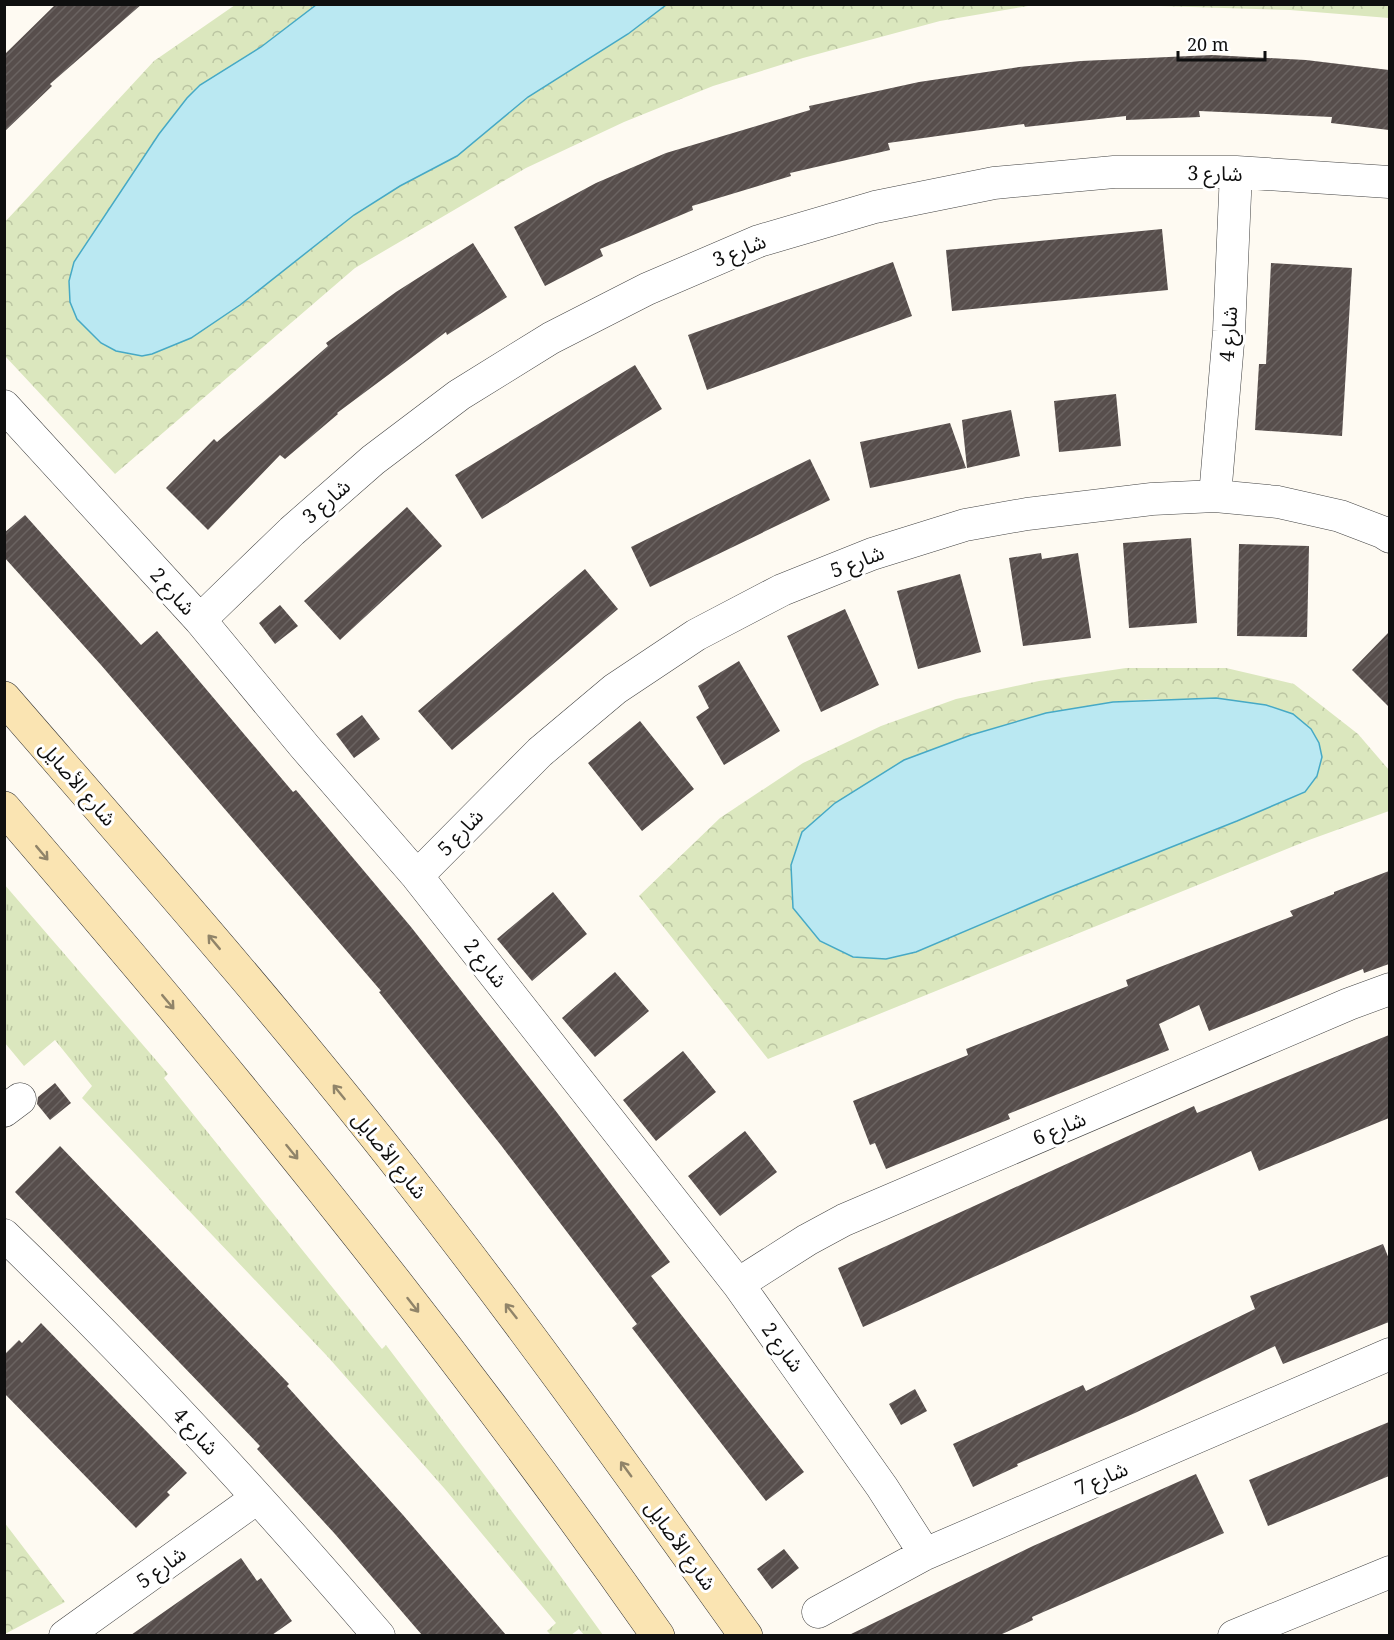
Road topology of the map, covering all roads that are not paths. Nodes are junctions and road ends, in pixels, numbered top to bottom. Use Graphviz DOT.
graph roads {
  1 [pos="1236,172"];
  2 [pos="1389,182"];
  3 [pos="10,424"];
  4 [pos="1215,496"];
  5 [pos="1389,537"];
  6 [pos="200,620"];
  7 [pos="4,698"];
  8 [pos="4,808"];
  9 [pos="417,876"];
  10 [pos="1389,989"];
  11 [pos="4,1235"];
  12 [pos="738,1284"];
  13 [pos="1389,1354"];
  14 [pos="257,1498"];
  15 [pos="925,1554"];
  16 [pos="1389,1572"];
  17 [pos="818,1612"];
  18 [pos="65,1635"];
  19 [pos="379,1635"];
  20 [pos="658,1635"];
  21 [pos="746,1635"];
  22 [pos="1234,1635"];
  1 -- 2 [label="street, شارع 3"];
  1 -- 4 [label="street, شارع 4"];
  1 -- 6 [label="street, شارع 3"];
  3 -- 6 [label="street, شارع 2"];
  4 -- 5 [label="street, شارع 5"];
  4 -- 9 [label="street, شارع 5"];
  6 -- 9 [label="street, شارع 2"];
  21 -- 7 [label="main road, شارع الأصايل, one-way"];
  8 -- 20 [label="main road, one-way"];
  9 -- 12 [label="street, شارع 2"];
  10 -- 12 [label="street, شارع 6"];
  11 -- 14 [label="street, شارع 4"];
  12 -- 15 [label="street, شارع 2"];
  13 -- 15 [label="street, شارع 7"];
  14 -- 18 [label="street, شارع 5"];
  14 -- 19 [label="street, شارع 4"];
  15 -- 17 [label="street, شارع 7"];
  16 -- 22 [label="street"];
}
